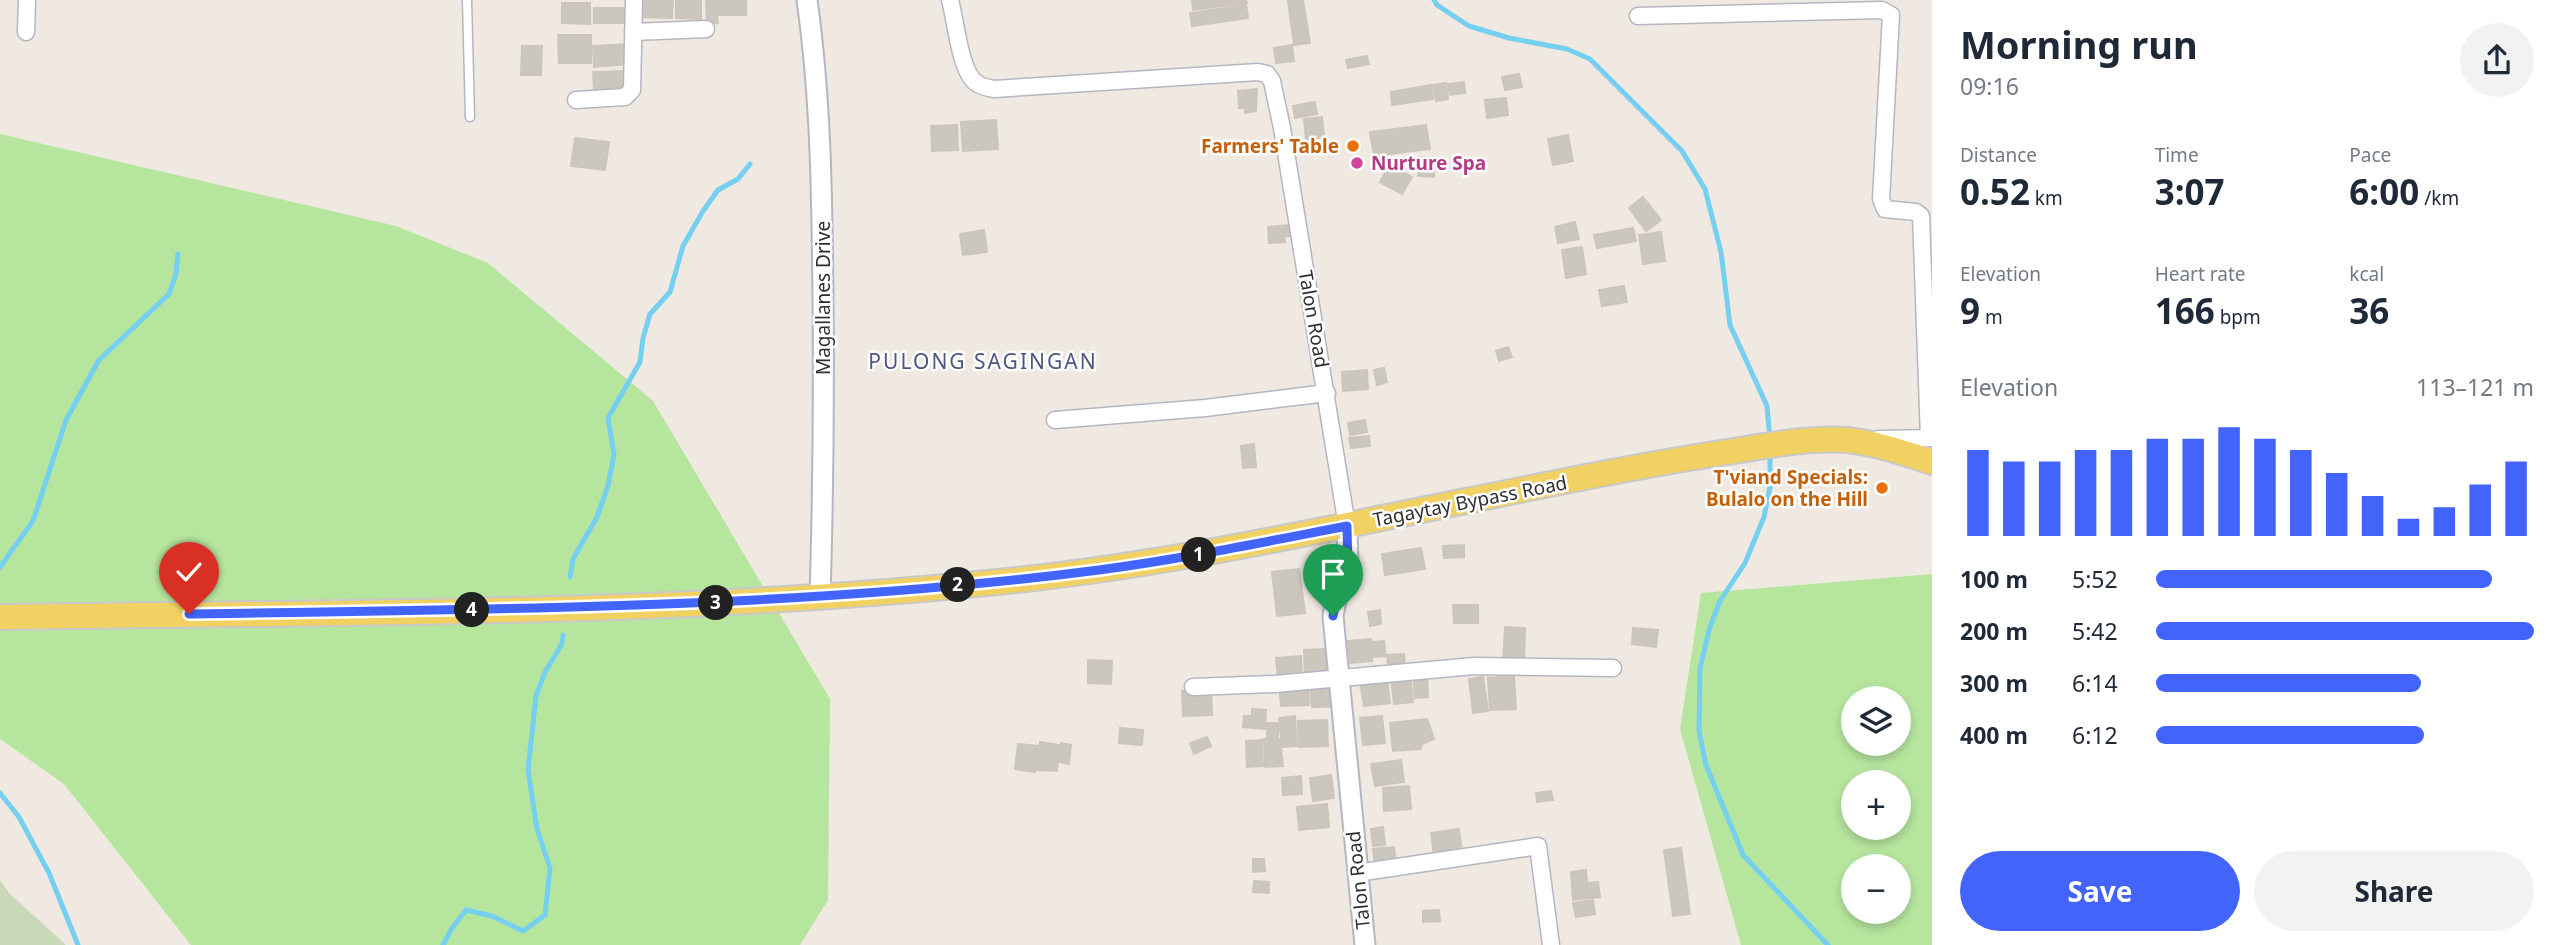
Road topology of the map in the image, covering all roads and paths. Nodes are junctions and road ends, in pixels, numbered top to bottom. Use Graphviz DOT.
graph roads {
  1 [pos="26,0"];
  2 [pos="467,0"];
  3 [pos="634,0"];
  4 [pos="807,0"];
  5 [pos="950,0"];
  6 [pos="1637,16"];
  7 [pos="706,29"];
  8 [pos="26,32"];
  9 [pos="633,32"];
  10 [pos="576,100"];
  11 [pos="470,117"];
  12 [pos="1327,393"];
  13 [pos="1055,420"];
  14 [pos="1930,438"];
  15 [pos="1821,441"];
  16 [pos="1932,462"];
  17 [pos="1347,526"];
  18 [pos="820,597"];
  19 [pos="0,617"];
  20 [pos="1613,668"];
  21 [pos="1340,677"];
  22 [pos="1192,687"];
  23 [pos="1357,873"];
  24 [pos="1365,945"];
  25 [pos="1551,945"];
  1 -- 8 [label="street"];
  2 -- 11 [label="lane"];
  3 -- 9 [label="street"];
  4 -- 18 [label="street, Magallanes Drive"];
  5 -- 12 [label="street, Talon Road"];
  6 -- 14 [label="street"];
  7 -- 9 [label="street"];
  9 -- 10 [label="street"];
  12 -- 13 [label="street"];
  12 -- 17 [label="street, Talon Road"];
  14 -- 15 [label="street"];
  15 -- 16 [label="main road, Tagaytay Bypass Road"];
  15 -- 17 [label="main road, Tagaytay Bypass Road"];
  17 -- 18 [label="main road, Tagaytay Bypass Road"];
  17 -- 21 [label="street, Talon Road"];
  18 -- 19 [label="main road, Tagaytay Bypass Road"];
  20 -- 21 [label="street"];
  21 -- 22 [label="street"];
  21 -- 23 [label="street, Talon Road"];
  23 -- 24 [label="street, Talon Road"];
  23 -- 25 [label="street"];
}
